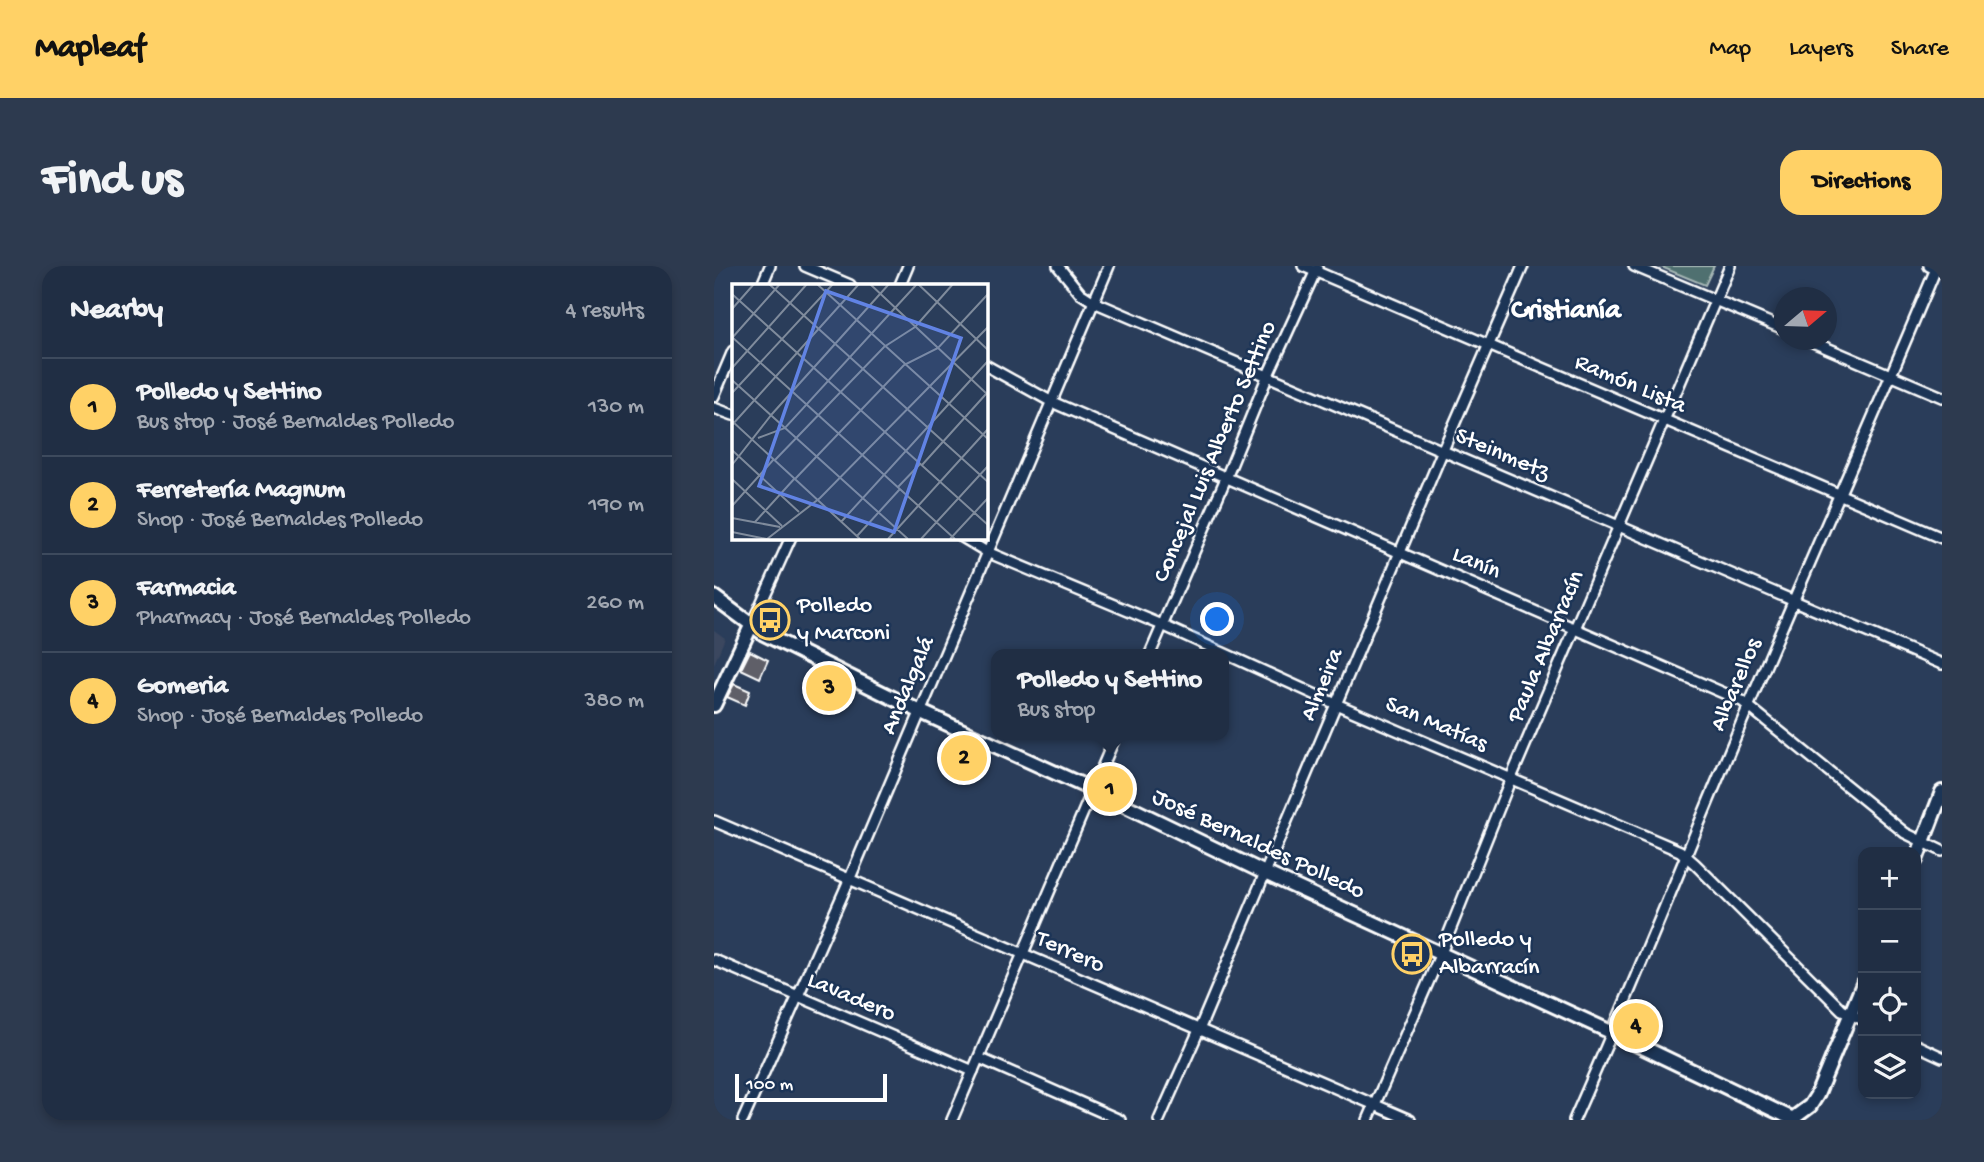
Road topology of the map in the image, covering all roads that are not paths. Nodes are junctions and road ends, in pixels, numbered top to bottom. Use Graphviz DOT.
graph roads {
  1 [pos="770,266"];
  2 [pos="805,266"];
  3 [pos="908,266"];
  4 [pos="1058,266"];
  5 [pos="1109,266"];
  6 [pos="1303,266"];
  7 [pos="1523,266"];
  8 [pos="1634,266"];
  9 [pos="1730,266"];
  10 [pos="1936,268"];
  11 [pos="1316,269"];
  12 [pos="762,284"];
  13 [pos="848,284"];
  14 [pos="900,284"];
  15 [pos="1715,300"];
  16 [pos="1094,302"];
  17 [pos="1774,325"];
  18 [pos="1490,346"];
  19 [pos="1832,350"];
  20 [pos="732,353"];
  21 [pos="987,366"];
  22 [pos="1268,375"];
  23 [pos="1891,375"];
  24 [pos="714,396"];
  25 [pos="1942,397"];
  26 [pos="1052,402"];
  27 [pos="714,408"];
  28 [pos="732,415"];
  29 [pos="1665,420"];
  30 [pos="1443,450"];
  31 [pos="1226,478"];
  32 [pos="1840,494"];
  33 [pos="1619,526"];
  34 [pos="1942,538"];
  35 [pos="790,539"];
  36 [pos="965,539"];
  37 [pos="988,552"];
  38 [pos="1401,552"];
  39 [pos="714,597"];
  40 [pos="1794,600"];
  41 [pos="1162,625"];
  42 [pos="751,626"];
  43 [pos="1576,628"];
  44 [pos="1152,649"];
  45 [pos="1215,649"];
  46 [pos="1229,655"];
  47 [pos="1942,664"];
  48 [pos="1336,704"];
  49 [pos="714,705"];
  50 [pos="1749,705"];
  51 [pos="919,711"];
  52 [pos="1114,740"];
  53 [pos="1511,778"];
  54 [pos="1093,790"];
  55 [pos="1942,792"];
  56 [pos="714,821"];
  57 [pos="1922,843"];
  58 [pos="1921,847"];
  59 [pos="1942,851"];
  60 [pos="1686,855"];
  61 [pos="1265,873"];
  62 [pos="850,878"];
  63 [pos="1022,953"];
  64 [pos="1441,953"];
  65 [pos="714,960"];
  66 [pos="797,996"];
  67 [pos="1858,996"];
  68 [pos="1851,1014"];
  69 [pos="1858,1018"];
  70 [pos="1199,1030"];
  71 [pos="1613,1033"];
  72 [pos="1921,1047"];
  73 [pos="1942,1057"];
  74 [pos="978,1058"];
  75 [pos="973,1071"];
  76 [pos="1374,1104"];
  77 [pos="743,1120"];
  78 [pos="952,1120"];
  79 [pos="1120,1120"];
  80 [pos="1159,1120"];
  81 [pos="1368,1120"];
  82 [pos="1410,1120"];
  83 [pos="1574,1120"];
  84 [pos="1793,1120"];
  1 -- 12 [label="street"];
  2 -- 13 [label="street"];
  3 -- 14 [label="street"];
  4 -- 16 [label="street, Steinmetz"];
  5 -- 16 [label="street, Andalgalá"];
  6 -- 11 [label="street, Ramón Lista"];
  7 -- 18 [label="street, Almeira"];
  8 -- 15 [label="street"];
  9 -- 15 [label="street, Paula Albarracín"];
  10 -- 23 [label="street, Albarellos"];
  11 -- 18 [label="street, Ramón Lista"];
  11 -- 22 [label="street, Concejal Luis Alberto Settino"];
  15 -- 17 [label="street"];
  15 -- 29 [label="street, Paula Albarracín"];
  16 -- 22 [label="street, Steinmetz"];
  16 -- 26 [label="street, Andalgalá"];
  18 -- 29 [label="street, Ramón Lista"];
  18 -- 30 [label="street, Almeira"];
  19 -- 23 [label="street"];
  20 -- 24 [label="street"];
  21 -- 26 [label="street, Lanín"];
  22 -- 30 [label="street, Steinmetz"];
  22 -- 31 [label="street, Concejal Luis Alberto Settino"];
  23 -- 25 [label="street"];
  23 -- 32 [label="street, Albarellos"];
  26 -- 31 [label="street, Lanín"];
  26 -- 37 [label="street, Andalgalá"];
  27 -- 28 [label="street"];
  29 -- 32 [label="street, Ramón Lista"];
  29 -- 33 [label="street, Paula Albarracín"];
  30 -- 33 [label="street, Steinmetz"];
  30 -- 38 [label="street, Almeira"];
  31 -- 38 [label="street, Lanín"];
  31 -- 41 [label="street, Concejal Luis Alberto Settino"];
  32 -- 34 [label="street, Ramón Lista"];
  32 -- 40 [label="street, Albarellos"];
  33 -- 40 [label="street, Steinmetz"];
  33 -- 43 [label="street, Paula Albarracín"];
  35 -- 42 [label="street"];
  36 -- 37 [label="street, San Matías"];
  37 -- 41 [label="street, San Matías"];
  37 -- 51 [label="street, Andalgalá"];
  38 -- 43 [label="street, Lanín"];
  38 -- 48 [label="street, Almeira"];
  39 -- 42 [label="main road, José Bernaldes Polledo"];
  40 -- 47 [label="street, Steinmetz"];
  40 -- 50 [label="street, Albarellos"];
  41 -- 44 [label="street, Concejal Luis Alberto Settino"];
  41 -- 45 [label="street, San Matías"];
  42 -- 49 [label="main road"];
  42 -- 51 [label="main road, José Bernaldes Polledo"];
  43 -- 50 [label="street, Lanín"];
  43 -- 53 [label="street, Paula Albarracín"];
  46 -- 48 [label="street, San Matías"];
  48 -- 53 [label="street, San Matías"];
  48 -- 61 [label="street, Almeira"];
  50 -- 57 [label="street, Lanín"];
  50 -- 60 [label="street, Albarellos"];
  51 -- 54 [label="main road, José Bernaldes Polledo"];
  51 -- 62 [label="street, Andalgalá"];
  52 -- 54 [label="street"];
  53 -- 60 [label="street, San Matías"];
  53 -- 64 [label="street, Paula Albarracín"];
  54 -- 61 [label="main road, José Bernaldes Polledo"];
  54 -- 63 [label="street"];
  55 -- 57 [label="main road"];
  56 -- 62 [label="street, Terrero"];
  57 -- 58 [label="main road"];
  57 -- 59 [label="street, Lanín"];
  60 -- 68 [label="street, San Matías"];
  60 -- 71 [label="street, Albarellos"];
  61 -- 64 [label="main road, José Bernaldes Polledo"];
  61 -- 70 [label="street, Almeira"];
  62 -- 63 [label="street, Terrero"];
  62 -- 66 [label="street, Andalgalá"];
  63 -- 70 [label="street, Terrero"];
  63 -- 74 [label="street"];
  64 -- 71 [label="main road, José Bernaldes Polledo"];
  64 -- 76 [label="street, Paula Albarracín"];
  65 -- 66 [label="street, Lavadero"];
  66 -- 75 [label="street, Lavadero"];
  66 -- 77 [label="street, Andalgalá"];
  67 -- 68 [label="main road"];
  68 -- 69 [label="street, San Matías"];
  68 -- 84 [label="main road"];
  70 -- 76 [label="street, Terrero"];
  70 -- 80 [label="street, Almeira"];
  71 -- 83 [label="street, Albarellos"];
  71 -- 84 [label="main road, José Bernaldes Polledo"];
  72 -- 73 [label="street"];
  74 -- 75 [label="street"];
  74 -- 79 [label="street"];
  75 -- 78 [label="street"];
  76 -- 81 [label="street, Paula Albarracín"];
  76 -- 82 [label="street, Terrero"];
}
